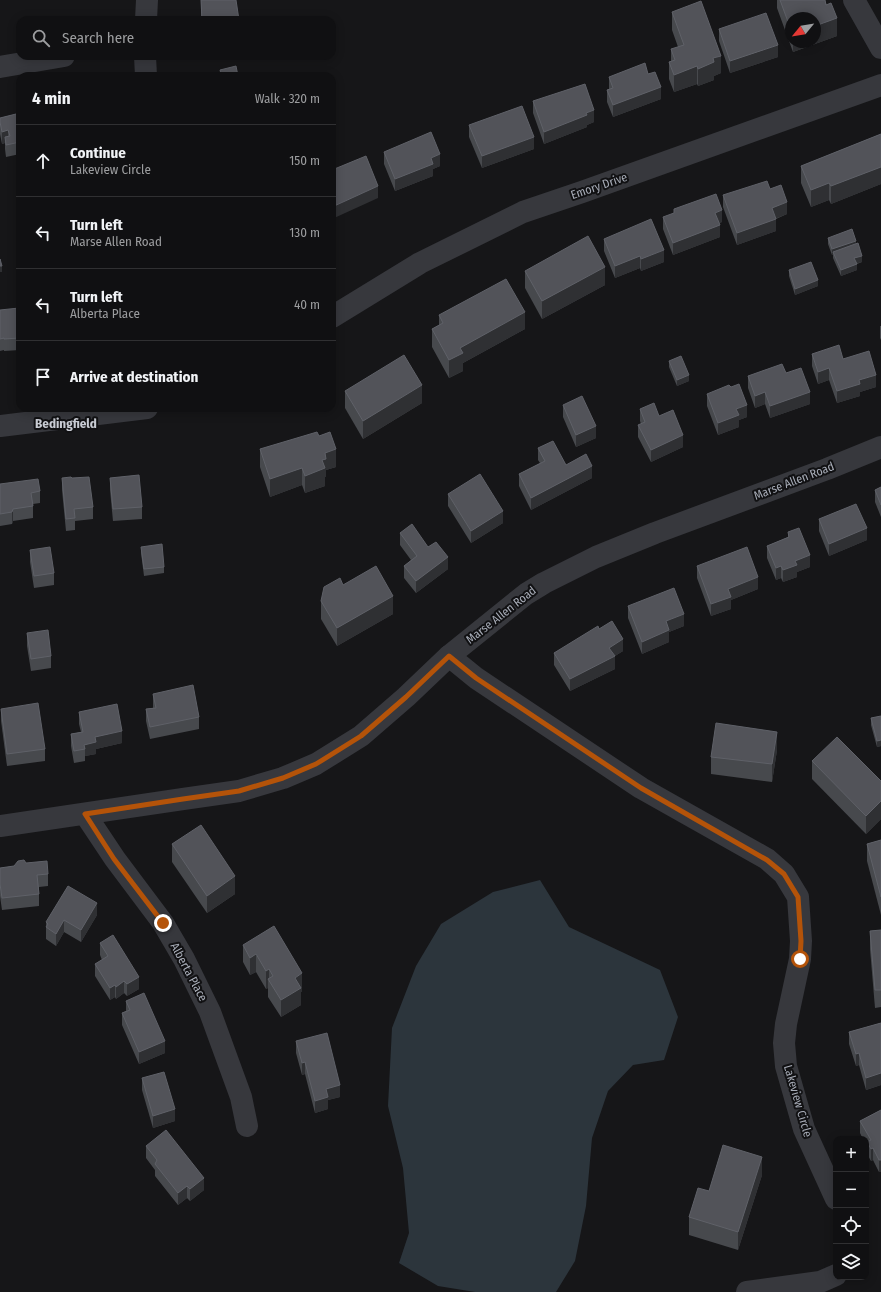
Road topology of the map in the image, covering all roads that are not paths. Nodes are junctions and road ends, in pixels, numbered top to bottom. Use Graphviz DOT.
graph roads {
  1 [pos="147,0"];
  2 [pos="854,0"];
  3 [pos="146,16"];
  4 [pos="881,48"];
  5 [pos="41,60"];
  6 [pos="145,60"];
  7 [pos="0,67"];
  8 [pos="146,72"];
  9 [pos="881,85"];
  10 [pos="336,314"];
  11 [pos="114,412"];
  12 [pos="0,426"];
  13 [pos="881,447"];
  14 [pos="449,656"];
  15 [pos="85,814"];
  16 [pos="0,826"];
  17 [pos="247,1126"];
  18 [pos="833,1192"];
  19 [pos="833,1276"];
  20 [pos="747,1292"];
  1 -- 3 [label="street"];
  2 -- 4 [label="street"];
  5 -- 7 [label="street"];
  6 -- 8 [label="street"];
  9 -- 10 [label="street, Emory Drive"];
  11 -- 12 [label="street"];
  13 -- 14 [label="street, Marse Allen Road"];
  14 -- 15 [label="street, Marse Allen Road"];
  14 -- 18 [label="street, Lakeview Circle"];
  15 -- 16 [label="street, Marse Allen Road"];
  15 -- 17 [label="street, Alberta Place"];
  19 -- 20 [label="street"];
}
